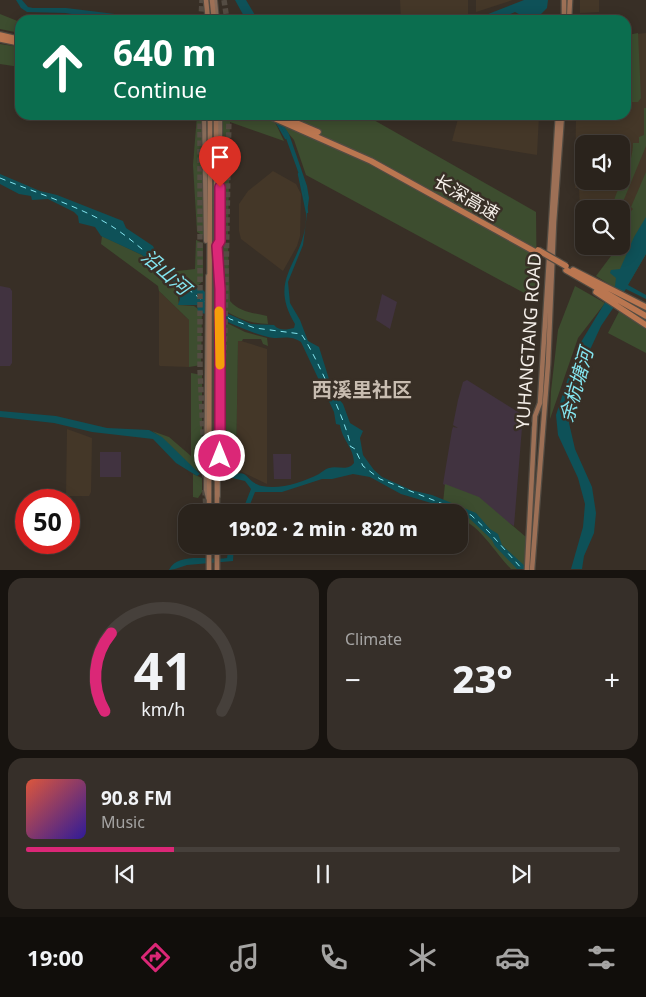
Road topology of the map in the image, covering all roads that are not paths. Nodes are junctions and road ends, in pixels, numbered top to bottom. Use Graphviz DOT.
graph roads {
  1 [pos="206,0"];
  2 [pos="214,0"];
  3 [pos="564,0"];
  4 [pos="570,0"];
  5 [pos="208,15"];
  6 [pos="216,15"];
  7 [pos="564,15"];
  8 [pos="569,15"];
  9 [pos="0,37"];
  10 [pos="15,39"];
  11 [pos="204,120"];
  12 [pos="210,120"];
  13 [pos="216,120"];
  14 [pos="220,120"];
  15 [pos="286,120"];
  16 [pos="558,120"];
  17 [pos="562,120"];
  18 [pos="207,184"];
  19 [pos="211,191"];
  20 [pos="207,203"];
  21 [pos="206,241"];
  22 [pos="217,246"];
  23 [pos="209,285"];
  24 [pos="218,289"];
  25 [pos="622,302"];
  26 [pos="646,307"];
  27 [pos="646,312"];
  28 [pos="646,316"];
  29 [pos="646,325"];
  30 [pos="209,500"];
  31 [pos="216,500"];
  32 [pos="209,504"];
  33 [pos="216,504"];
  34 [pos="209,554"];
  35 [pos="217,554"];
  36 [pos="217,567"];
  37 [pos="209,568"];
  38 [pos="530,569"];
  1 -- 5 [label="main road"];
  2 -- 6 [label="main road"];
  3 -- 7 [label="main road"];
  4 -- 8 [label="main road"];
  9 -- 10 [label="highway"];
  11 -- 18 [label="main road"];
  12 -- 19 [label="main road"];
  13 -- 19 [label="main road"];
  14 -- 22 [label="main road"];
  15 -- 25 [label="highway, 长深高速, bridge"];
  16 -- 38 [label="main road, YUHANGTANG ROAD"];
  17 -- 38 [label="main road, YUHANGTANG ROAD"];
  18 -- 19 [label="main road"];
  18 -- 20 [label="main road"];
  19 -- 20 [label="main road"];
  19 -- 22 [label="main road"];
  19 -- 23 [label="main road"];
  20 -- 21 [label="main road"];
  22 -- 24 [label="main road"];
  23 -- 30 [label="main road"];
  23 -- 30 [label="main road"];
  24 -- 31 [label="main road"];
  24 -- 31 [label="main road"];
  25 -- 26 [label="highway"];
  25 -- 27 [label="highway, 长深高速"];
  25 -- 28 [label="highway, 长深高速"];
  25 -- 29 [label="highway"];
  30 -- 32 [label="main road"];
  31 -- 33 [label="main road"];
  34 -- 37 [label="main road"];
  35 -- 36 [label="main road"];
}
